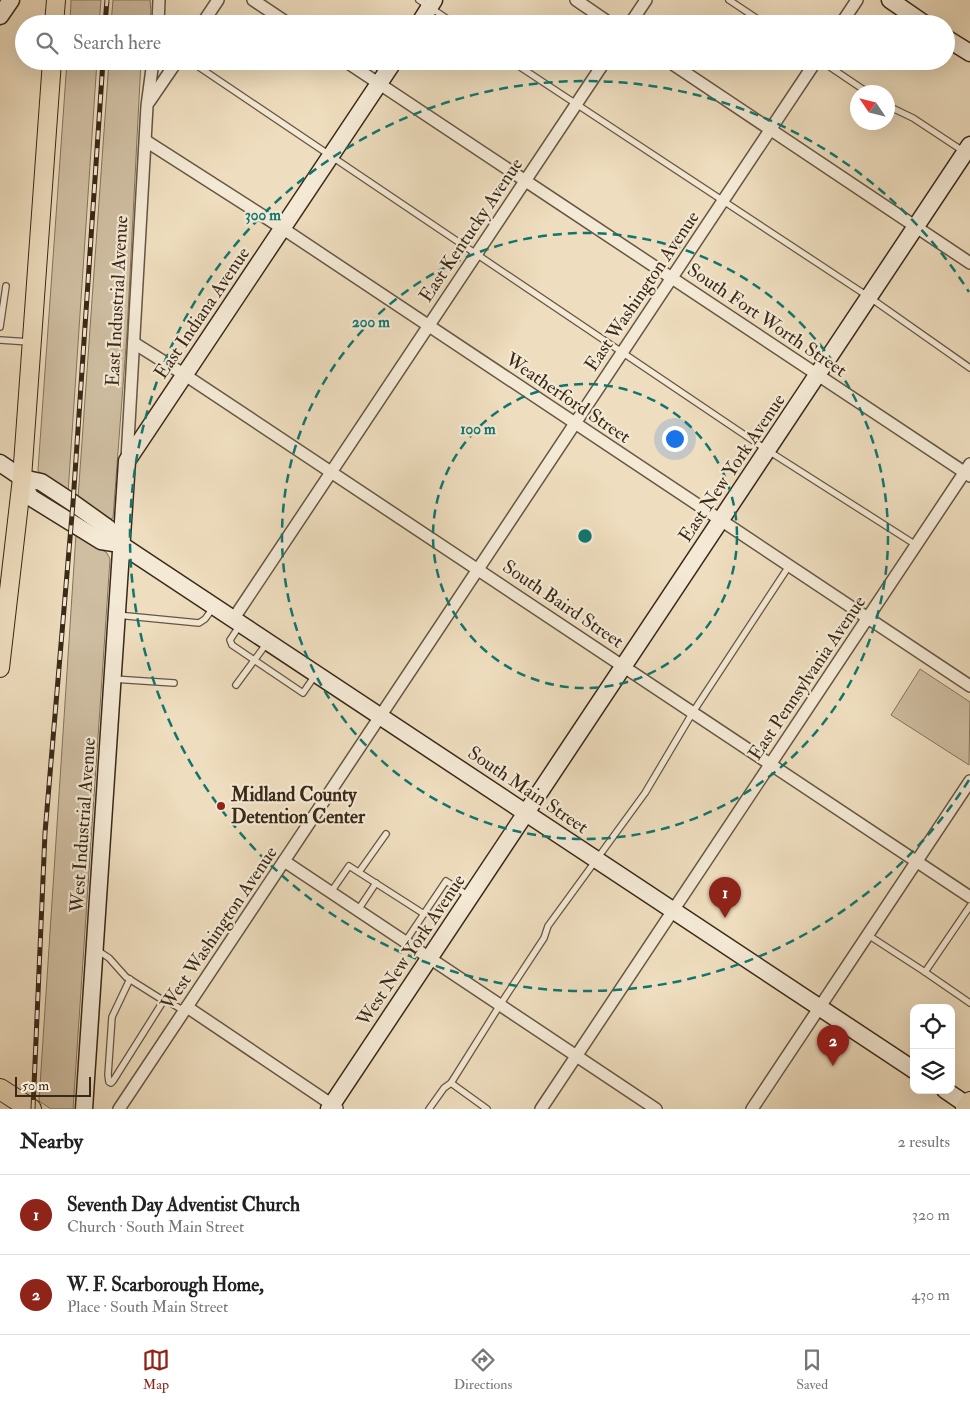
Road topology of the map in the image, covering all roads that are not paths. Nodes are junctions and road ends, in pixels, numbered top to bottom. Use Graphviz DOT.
graph roads {
  1 [pos="56,0"];
  2 [pos="159,0"];
  3 [pos="218,0"];
  4 [pos="253,0"];
  5 [pos="576,0"];
  6 [pos="646,0"];
  7 [pos="729,0"];
  8 [pos="857,0"];
  9 [pos="890,0"];
  10 [pos="9,1"];
  11 [pos="428,2"];
  12 [pos="55,15"];
  13 [pos="158,15"];
  14 [pos="208,15"];
  15 [pos="276,15"];
  16 [pos="423,15"];
  17 [pos="443,15"];
  18 [pos="598,15"];
  19 [pos="636,15"];
  20 [pos="752,15"];
  21 [pos="847,15"];
  22 [pos="912,15"];
  23 [pos="0,16"];
  24 [pos="955,44"];
  25 [pos="970,53"];
  26 [pos="51,70"];
  27 [pos="152,70"];
  28 [pos="171,70"];
  29 [pos="204,70"];
  30 [pos="358,70"];
  31 [pos="388,70"];
  32 [pos="525,70"];
  33 [pos="599,70"];
  34 [pos="681,70"];
  35 [pos="810,70"];
  36 [pos="834,70"];
  37 [pos="379,84"];
  38 [pos="857,85"];
  39 [pos="576,104"];
  40 [pos="147,106"];
  41 [pos="895,109"];
  42 [pos="770,130"];
  43 [pos="146,141"];
  44 [pos="967,149"];
  45 [pos="331,155"];
  46 [pos="526,181"];
  47 [pos="723,201"];
  48 [pos="916,226"];
  49 [pos="282,228"];
  50 [pos="476,255"];
  51 [pos="970,262"];
  52 [pos="672,278"];
  53 [pos="6,286"];
  54 [pos="869,297"];
  55 [pos="428,326"];
  56 [pos="0,328"];
  57 [pos="0,340"];
  58 [pos="31,342"];
  59 [pos="134,343"];
  60 [pos="623,351"];
  61 [pos="970,368"];
  62 [pos="185,375"];
  63 [pos="817,375"];
  64 [pos="574,423"];
  65 [pos="768,450"];
  66 [pos="127,461"];
  67 [pos="0,463"];
  68 [pos="968,471"];
  69 [pos="332,472"];
  70 [pos="22,478"];
  71 [pos="721,520"];
  72 [pos="120,544"];
  73 [pos="916,546"];
  74 [pos="789,566"];
  75 [pos="477,569"];
  76 [pos="214,606"];
  77 [pos="117,615"];
  78 [pos="868,618"];
  79 [pos="237,621"];
  80 [pos="268,641"];
  81 [pos="255,660"];
  82 [pos="624,666"];
  83 [pos="0,668"];
  84 [pos="317,673"];
  85 [pos="113,679"];
  86 [pos="174,683"];
  87 [pos="236,686"];
  88 [pos="970,686"];
  89 [pos="693,712"];
  90 [pos="380,716"];
  91 [pos="771,764"];
  92 [pos="970,781"];
  93 [pos="527,813"];
  94 [pos="386,834"];
  95 [pos="596,859"];
  96 [pos="284,861"];
  97 [pos="917,862"];
  98 [pos="359,872"];
  99 [pos="376,884"];
  100 [pos="331,892"];
  101 [pos="470,897"];
  102 [pos="970,897"];
  103 [pos="970,906"];
  104 [pos="358,910"];
  105 [pos="674,910"];
  106 [pos="424,914"];
  107 [pos="868,935"];
  108 [pos="405,942"];
  109 [pos="95,949"];
  110 [pos="430,958"];
  111 [pos="925,972"];
  112 [pos="130,979"];
  113 [pos="164,1000"];
  114 [pos="970,1003"];
  115 [pos="500,1005"];
  116 [pos="820,1007"];
  117 [pos="186,1009"];
  118 [pos="576,1056"];
  119 [pos="910,1067"];
  120 [pos="451,1083"];
  121 [pos="0,1089"];
  122 [pos="951,1094"];
  123 [pos="0,1104"];
  124 [pos="968,1106"];
  125 [pos="333,1108"];
  126 [pos="8,1109"];
  127 [pos="31,1109"];
  128 [pos="84,1109"];
  129 [pos="119,1109"];
  130 [pos="429,1109"];
  131 [pos="487,1109"];
  132 [pos="541,1109"];
  133 [pos="656,1109"];
  134 [pos="752,1109"];
  1 -- 12 [label="main road"];
  2 -- 13 [label="street"];
  3 -- 14 [label="street"];
  4 -- 15 [label="street"];
  5 -- 18 [label="street"];
  6 -- 19 [label="street"];
  7 -- 20 [label="lane"];
  8 -- 21 [label="street"];
  9 -- 22 [label="street"];
  10 -- 23 [label="street"];
  11 -- 16 [label="street"];
  11 -- 17 [label="lane"];
  24 -- 25 [label="street"];
  26 -- 58 [label="main road"];
  27 -- 40 [label="street, East Industrial Avenue"];
  28 -- 40 [label="street"];
  29 -- 45 [label="lane"];
  30 -- 37 [label="street, South Fort Worth Street"];
  31 -- 37 [label="street, East Indiana Avenue"];
  32 -- 39 [label="lane"];
  33 -- 39 [label="street, East Kentucky Avenue"];
  34 -- 42 [label="street"];
  35 -- 42 [label="street, East Washington Avenue"];
  36 -- 38 [label="lane"];
  37 -- 45 [label="street, East Indiana Avenue"];
  37 -- 46 [label="street, South Fort Worth Street"];
  39 -- 46 [label="street, East Kentucky Avenue"];
  39 -- 47 [label="lane"];
  40 -- 43 [label="street, East Industrial Avenue"];
  41 -- 44 [label="lane"];
  42 -- 47 [label="street, East Washington Avenue"];
  42 -- 48 [label="street"];
  43 -- 49 [label="street, Weatherford Street"];
  43 -- 59 [label="street, East Industrial Avenue"];
  44 -- 48 [label="street, East New York Avenue"];
  45 -- 49 [label="street, East Indiana Avenue"];
  45 -- 50 [label="lane"];
  46 -- 50 [label="street, East Kentucky Avenue"];
  46 -- 52 [label="street, South Fort Worth Street"];
  47 -- 52 [label="street, East Washington Avenue"];
  47 -- 54 [label="lane"];
  48 -- 51 [label="street"];
  48 -- 54 [label="street, East New York Avenue"];
  49 -- 55 [label="street, Weatherford Street"];
  49 -- 62 [label="street, East Indiana Avenue"];
  50 -- 55 [label="street, East Kentucky Avenue"];
  50 -- 60 [label="lane"];
  52 -- 60 [label="street, East Washington Avenue"];
  52 -- 63 [label="street, South Fort Worth Street"];
  53 -- 56 [label="lane"];
  54 -- 61 [label="lane"];
  54 -- 63 [label="street, East New York Avenue"];
  55 -- 64 [label="street, Weatherford Street"];
  55 -- 69 [label="street, East Kentucky Avenue"];
  57 -- 58 [label="lane"];
  58 -- 70 [label="main road"];
  59 -- 62 [label="street, South Baird Street"];
  59 -- 66 [label="street, East Industrial Avenue"];
  60 -- 64 [label="street, East Washington Avenue"];
  60 -- 65 [label="lane"];
  62 -- 66 [label="street, East Indiana Avenue"];
  62 -- 69 [label="street, South Baird Street"];
  63 -- 65 [label="street, East New York Avenue"];
  63 -- 68 [label="street, South Fort Worth Street"];
  64 -- 71 [label="street, Weatherford Street"];
  64 -- 75 [label="street, East Washington Avenue"];
  65 -- 71 [label="street, East New York Avenue"];
  65 -- 73 [label="lane"];
  66 -- 72 [label="street, East Industrial Avenue"];
  67 -- 70 [label="street, South Main Street"];
  68 -- 73 [label="street, East Pennsylvania Avenue"];
  69 -- 75 [label="street, South Baird Street"];
  69 -- 79 [label="street, East Kentucky Avenue"];
  70 -- 72 [label="street, South Main Street"];
  70 -- 83 [label="main road"];
  71 -- 74 [label="street, Weatherford Street"];
  71 -- 82 [label="street, East New York Avenue"];
  72 -- 76 [label="street, South Main Street"];
  72 -- 77 [label="street, West Industrial Avenue"];
  73 -- 78 [label="street, East Pennsylvania Avenue"];
  74 -- 78 [label="street, Weatherford Street"];
  74 -- 89 [label="lane"];
  75 -- 82 [label="street, South Baird Street"];
  75 -- 90 [label="street, East Washington Avenue"];
  76 -- 77 [label="lane"];
  76 -- 79 [label="street, South Main Street"];
  77 -- 85 [label="street, West Industrial Avenue"];
  78 -- 88 [label="street, Weatherford Street"];
  78 -- 91 [label="street, East Pennsylvania Avenue"];
  79 -- 80 [label="street, South Main Street"];
  79 -- 81 [label="lane"];
  80 -- 81 [label="lane"];
  80 -- 84 [label="street, South Main Street"];
  81 -- 84 [label="lane"];
  81 -- 87 [label="lane"];
  82 -- 89 [label="street, South Baird Street"];
  82 -- 93 [label="street, East New York Avenue"];
  84 -- 90 [label="street, South Main Street"];
  85 -- 86 [label="lane"];
  85 -- 109 [label="street, West Industrial Avenue"];
  89 -- 91 [label="street, South Baird Street"];
  89 -- 95 [label="lane"];
  90 -- 93 [label="street, South Main Street"];
  90 -- 96 [label="street, West Washington Avenue"];
  91 -- 97 [label="street, South Baird Street"];
  91 -- 105 [label="street, East Pennsylvania Avenue"];
  92 -- 97 [label="street"];
  93 -- 95 [label="street, South Main Street"];
  93 -- 101 [label="street, West New York Avenue"];
  94 -- 98 [label="lane"];
  95 -- 105 [label="street, South Main Street"];
  95 -- 115 [label="lane"];
  96 -- 100 [label="street"];
  96 -- 117 [label="street, West Washington Avenue"];
  97 -- 102 [label="street, South Baird Street"];
  97 -- 107 [label="street"];
  98 -- 99 [label="lane"];
  98 -- 100 [label="lane"];
  99 -- 104 [label="lane"];
  99 -- 106 [label="lane"];
  100 -- 104 [label="street"];
  101 -- 106 [label="lane"];
  101 -- 110 [label="street, West New York Avenue"];
  103 -- 111 [label="lane"];
  104 -- 108 [label="street"];
  105 -- 116 [label="street, South Main Street"];
  105 -- 118 [label="street, East Pennsylvania Avenue"];
  106 -- 108 [label="lane"];
  107 -- 111 [label="lane"];
  107 -- 116 [label="street"];
  108 -- 110 [label="street"];
  109 -- 112 [label="lane"];
  109 -- 128 [label="street, West Industrial Avenue"];
  110 -- 115 [label="street"];
  110 -- 125 [label="street, West New York Avenue"];
  111 -- 114 [label="lane"];
  112 -- 113 [label="lane"];
  112 -- 113 [label="lane"];
  113 -- 117 [label="lane"];
  115 -- 118 [label="street"];
  115 -- 120 [label="lane"];
  116 -- 119 [label="street, South Main Street"];
  116 -- 134 [label="street"];
  117 -- 125 [label="street"];
  117 -- 129 [label="street, West Washington Avenue"];
  118 -- 132 [label="street, East Pennsylvania Avenue"];
  118 -- 133 [label="street"];
  120 -- 130 [label="lane"];
  120 -- 131 [label="lane"];
  121 -- 127 [label="highway"];
  122 -- 124 [label="street"];
  123 -- 126 [label="highway"];
}
